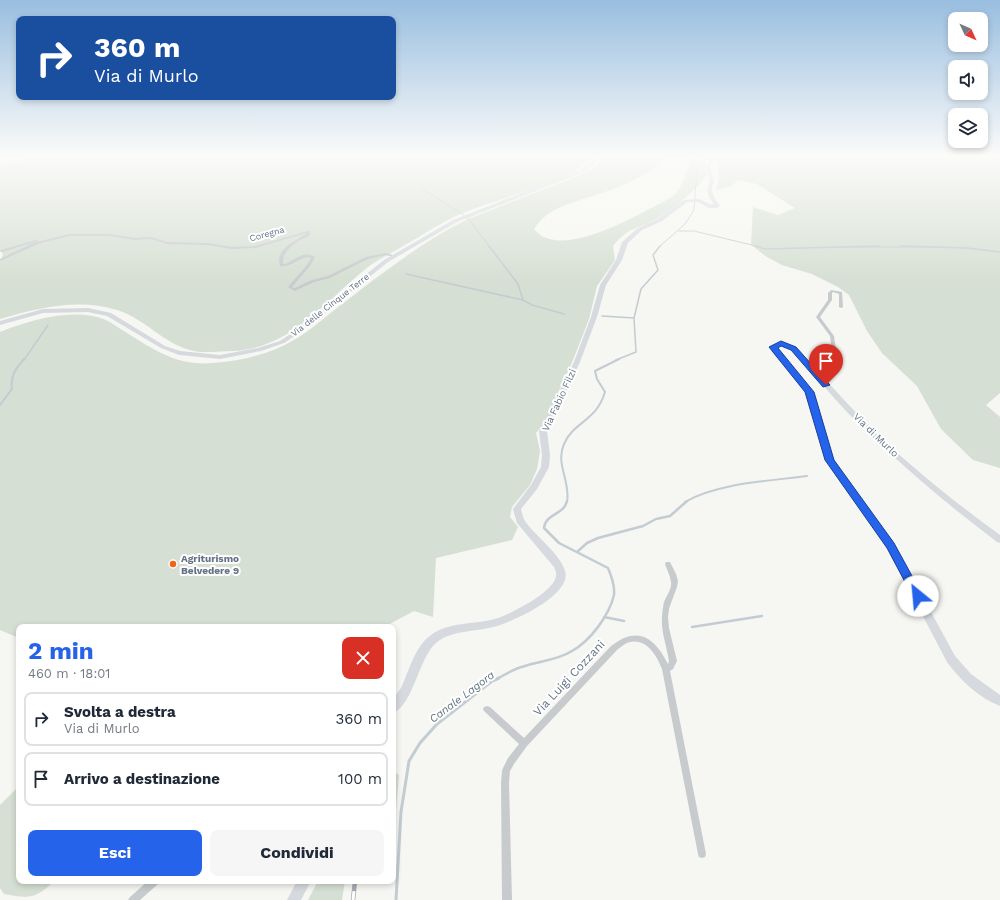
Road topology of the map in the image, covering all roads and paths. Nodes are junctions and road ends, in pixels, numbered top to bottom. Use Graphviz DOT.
graph roads {
  1 [pos="511,199"];
  2 [pos="712,199"];
  3 [pos="56,237"];
  4 [pos="2,251"];
  5 [pos="394,256"];
  6 [pos="0,260"];
  7 [pos="841,307"];
  8 [pos="0,323"];
  9 [pos="826,385"];
  10 [pos="1000,540"];
  11 [pos="668,564"];
  12 [pos="666,669"];
  13 [pos="1000,701"];
  14 [pos="396,703"];
  15 [pos="486,709"];
  16 [pos="524,743"];
  17 [pos="702,854"];
  18 [pos="152,884"];
  19 [pos="302,884"];
  20 [pos="133,900"];
  21 [pos="294,900"];
  22 [pos="507,900"];
  1 -- 5 [label="street, Via delle Cinque Terre"];
  2 -- 14 [label="street, Via Fabio Filzi"];
  3 -- 4 [label="street"];
  3 -- 5 [label="street, Coregna"];
  3 -- 6 [label="street, Coregna"];
  5 -- 8 [label="street, Via delle Cinque Terre"];
  7 -- 9 [label="street"];
  9 -- 10 [label="street, Via di Murlo"];
  9 -- 13 [label="street, Via di Murlo"];
  11 -- 12 [label="street"];
  12 -- 16 [label="street, Via Luigi Cozzani"];
  12 -- 17 [label="street, Via Luigi Cozzani"];
  15 -- 16 [label="street"];
  16 -- 22 [label="street, Via Luigi Cozzani"];
  18 -- 20 [label="street"];
  19 -- 21 [label="street"];
}
